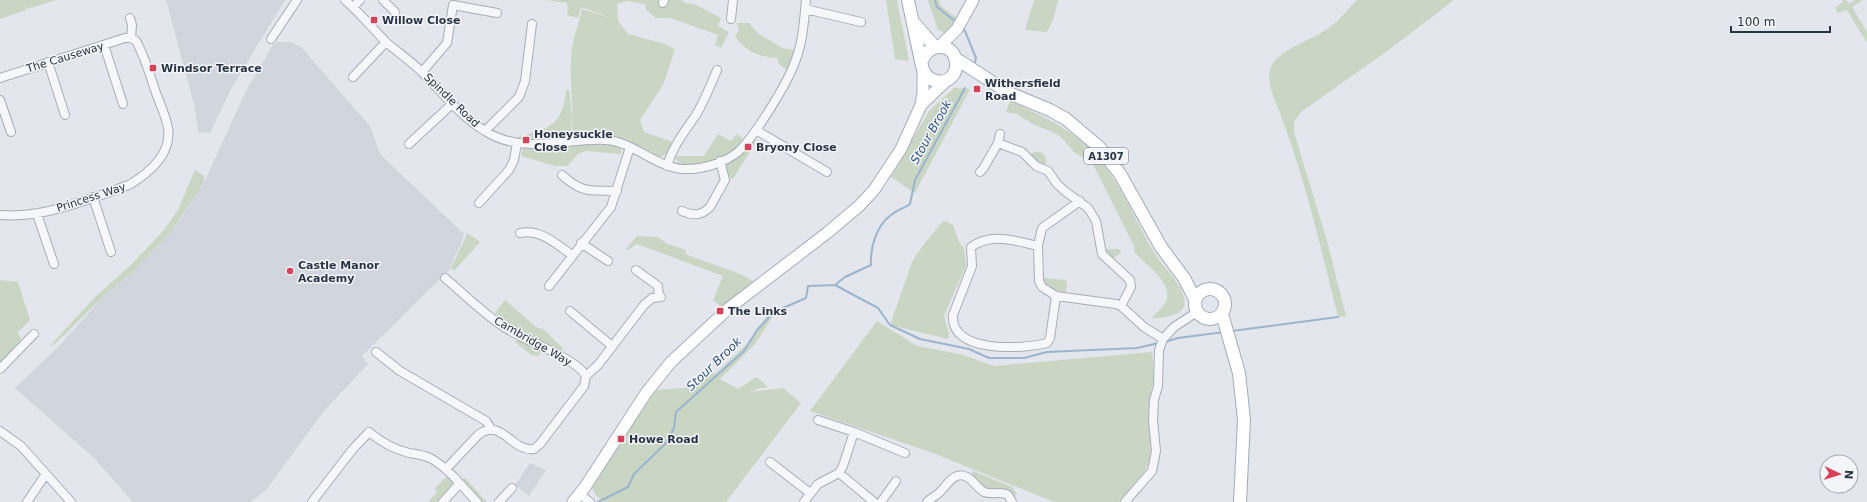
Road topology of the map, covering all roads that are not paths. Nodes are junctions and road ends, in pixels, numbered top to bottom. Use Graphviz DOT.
graph roads {
  1 [pos="297,0"];
  2 [pos="345,0"];
  3 [pos="360,0"];
  4 [pos="383,0"];
  5 [pos="733,0"];
  6 [pos="806,0"];
  7 [pos="908,0"];
  8 [pos="973,0"];
  9 [pos="353,7"];
  10 [pos="805,9"];
  11 [pos="395,12"];
  12 [pos="497,13"];
  13 [pos="130,18"];
  14 [pos="731,19"];
  15 [pos="861,22"];
  16 [pos="913,22"];
  17 [pos="532,24"];
  18 [pos="959,26"];
  19 [pos="131,38"];
  20 [pos="271,39"];
  21 [pos="386,42"];
  22 [pos="104,45"];
  23 [pos="937,47"];
  24 [pos="954,56"];
  25 [pos="48,62"];
  26 [pos="922,66"];
  27 [pos="717,70"];
  28 [pos="422,72"];
  29 [pos="353,77"];
  30 [pos="0,78"];
  31 [pos="949,78"];
  32 [pos="985,79"];
  33 [pos="0,100"];
  34 [pos="123,104"];
  35 [pos="452,104"];
  36 [pos="921,105"];
  37 [pos="65,115"];
  38 [pos="756,130"];
  39 [pos="485,131"];
  40 [pos="11,132"];
  41 [pos="1000,134"];
  42 [pos="517,143"];
  43 [pos="998,143"];
  44 [pos="409,144"];
  45 [pos="630,147"];
  46 [pos="720,162"];
  47 [pos="667,166"];
  48 [pos="827,172"];
  49 [pos="980,172"];
  50 [pos="561,174"];
  51 [pos="617,191"];
  52 [pos="92,197"];
  53 [pos="1080,201"];
  54 [pos="479,202"];
  55 [pos="682,212"];
  56 [pos="36,214"];
  57 [pos="0,215"];
  58 [pos="520,234"];
  59 [pos="581,243"];
  60 [pos="1038,246"];
  61 [pos="111,252"];
  62 [pos="572,255"];
  63 [pos="608,261"];
  64 [pos="54,264"];
  65 [pos="636,270"];
  66 [pos="445,278"];
  67 [pos="1184,278"];
  68 [pos="549,286"];
  69 [pos="1206,288"];
  70 [pos="1056,296"];
  71 [pos="1195,299"];
  72 [pos="1121,306"];
  73 [pos="570,311"];
  74 [pos="1197,312"];
  75 [pos="1217,317"];
  76 [pos="34,334"];
  77 [pos="1162,339"];
  78 [pos="612,346"];
  79 [pos="376,352"];
  80 [pos="0,369"];
  81 [pos="586,376"];
  82 [pos="818,420"];
  83 [pos="491,429"];
  84 [pos="854,432"];
  85 [pos="1,434"];
  86 [pos="905,454"];
  87 [pos="770,462"];
  88 [pos="446,469"];
  89 [pos="839,473"];
  90 [pos="46,474"];
  91 [pos="896,481"];
  92 [pos="459,484"];
  93 [pos="512,488"];
  94 [pos="810,493"];
  95 [pos="583,499"];
  96 [pos="27,502"];
  97 [pos="71,502"];
  98 [pos="312,502"];
  99 [pos="443,502"];
  100 [pos="477,502"];
  101 [pos="499,502"];
  102 [pos="804,502"];
  103 [pos="874,502"];
  104 [pos="881,502"];
  105 [pos="927,502"];
  106 [pos="1012,502"];
  107 [pos="1125,502"];
  108 [pos="1240,502"];
  1 -- 20 [label="street"];
  2 -- 9 [label="street, Spindle Road"];
  3 -- 9 [label="street"];
  4 -- 11 [label="street"];
  5 -- 14 [label="street"];
  6 -- 10 [label="street, Spindle Road"];
  7 -- 16 [label="main road"];
  8 -- 18 [label="street"];
  9 -- 21 [label="street, Spindle Road"];
  10 -- 15 [label="street"];
  10 -- 38 [label="street, Spindle Road"];
  12 -- 28 [label="street"];
  13 -- 19 [label="street"];
  16 -- 23 [label="main road"];
  16 -- 26 [label="main road"];
  17 -- 39 [label="street"];
  18 -- 23 [label="street"];
  18 -- 24 [label="street"];
  19 -- 22 [label="street, The Causeway"];
  19 -- 52 [label="street, Princess Way"];
  21 -- 28 [label="street, Spindle Road"];
  21 -- 29 [label="street"];
  22 -- 25 [label="street, The Causeway"];
  22 -- 34 [label="street"];
  23 -- 24 [label="main road"];
  23 -- 26 [label="main road"];
  24 -- 31 [label="main road"];
  24 -- 32 [label="main road"];
  25 -- 30 [label="street, The Causeway"];
  25 -- 37 [label="street"];
  26 -- 31 [label="main road"];
  26 -- 36 [label="street"];
  27 -- 47 [label="street"];
  28 -- 35 [label="street, Spindle Road"];
  31 -- 32 [label="main road"];
  31 -- 36 [label="street"];
  32 -- 67 [label="main road, A1307"];
  33 -- 40 [label="street"];
  35 -- 39 [label="street, Spindle Road"];
  35 -- 44 [label="street"];
  36 -- 95 [label="street"];
  38 -- 46 [label="street, Spindle Road"];
  38 -- 48 [label="street"];
  39 -- 42 [label="street, Spindle Road"];
  41 -- 43 [label="street"];
  42 -- 45 [label="street, Spindle Road"];
  42 -- 54 [label="street"];
  43 -- 49 [label="street"];
  43 -- 53 [label="street"];
  45 -- 47 [label="street, Spindle Road"];
  45 -- 51 [label="street"];
  46 -- 47 [label="street, Spindle Road"];
  46 -- 55 [label="street"];
  50 -- 51 [label="street"];
  51 -- 59 [label="street"];
  52 -- 56 [label="street, Princess Way"];
  52 -- 61 [label="street"];
  53 -- 60 [label="street"];
  53 -- 72 [label="street"];
  56 -- 57 [label="street, Princess Way"];
  56 -- 64 [label="street"];
  58 -- 62 [label="street"];
  59 -- 62 [label="street"];
  59 -- 63 [label="street"];
  60 -- 70 [label="street"];
  60 -- 70 [label="street"];
  62 -- 68 [label="street"];
  65 -- 78 [label="street"];
  66 -- 81 [label="street, Cambridge Way"];
  67 -- 69 [label="main road"];
  67 -- 71 [label="main road"];
  69 -- 71 [label="main road"];
  69 -- 75 [label="main road"];
  70 -- 72 [label="street"];
  71 -- 74 [label="main road"];
  72 -- 77 [label="street"];
  73 -- 78 [label="street"];
  74 -- 75 [label="main road"];
  74 -- 77 [label="street"];
  75 -- 108 [label="main road"];
  76 -- 80 [label="street"];
  77 -- 107 [label="street"];
  78 -- 81 [label="street"];
  79 -- 83 [label="street"];
  81 -- 83 [label="street"];
  82 -- 84 [label="street"];
  83 -- 88 [label="street"];
  84 -- 86 [label="street"];
  84 -- 89 [label="street"];
  85 -- 90 [label="street"];
  87 -- 94 [label="street"];
  88 -- 92 [label="street"];
  88 -- 98 [label="street"];
  89 -- 94 [label="street"];
  89 -- 103 [label="street"];
  90 -- 96 [label="street"];
  90 -- 97 [label="street"];
  91 -- 104 [label="street"];
  92 -- 99 [label="street"];
  92 -- 100 [label="street"];
  93 -- 101 [label="street"];
  94 -- 102 [label="street"];
  105 -- 106 [label="street"];
}
